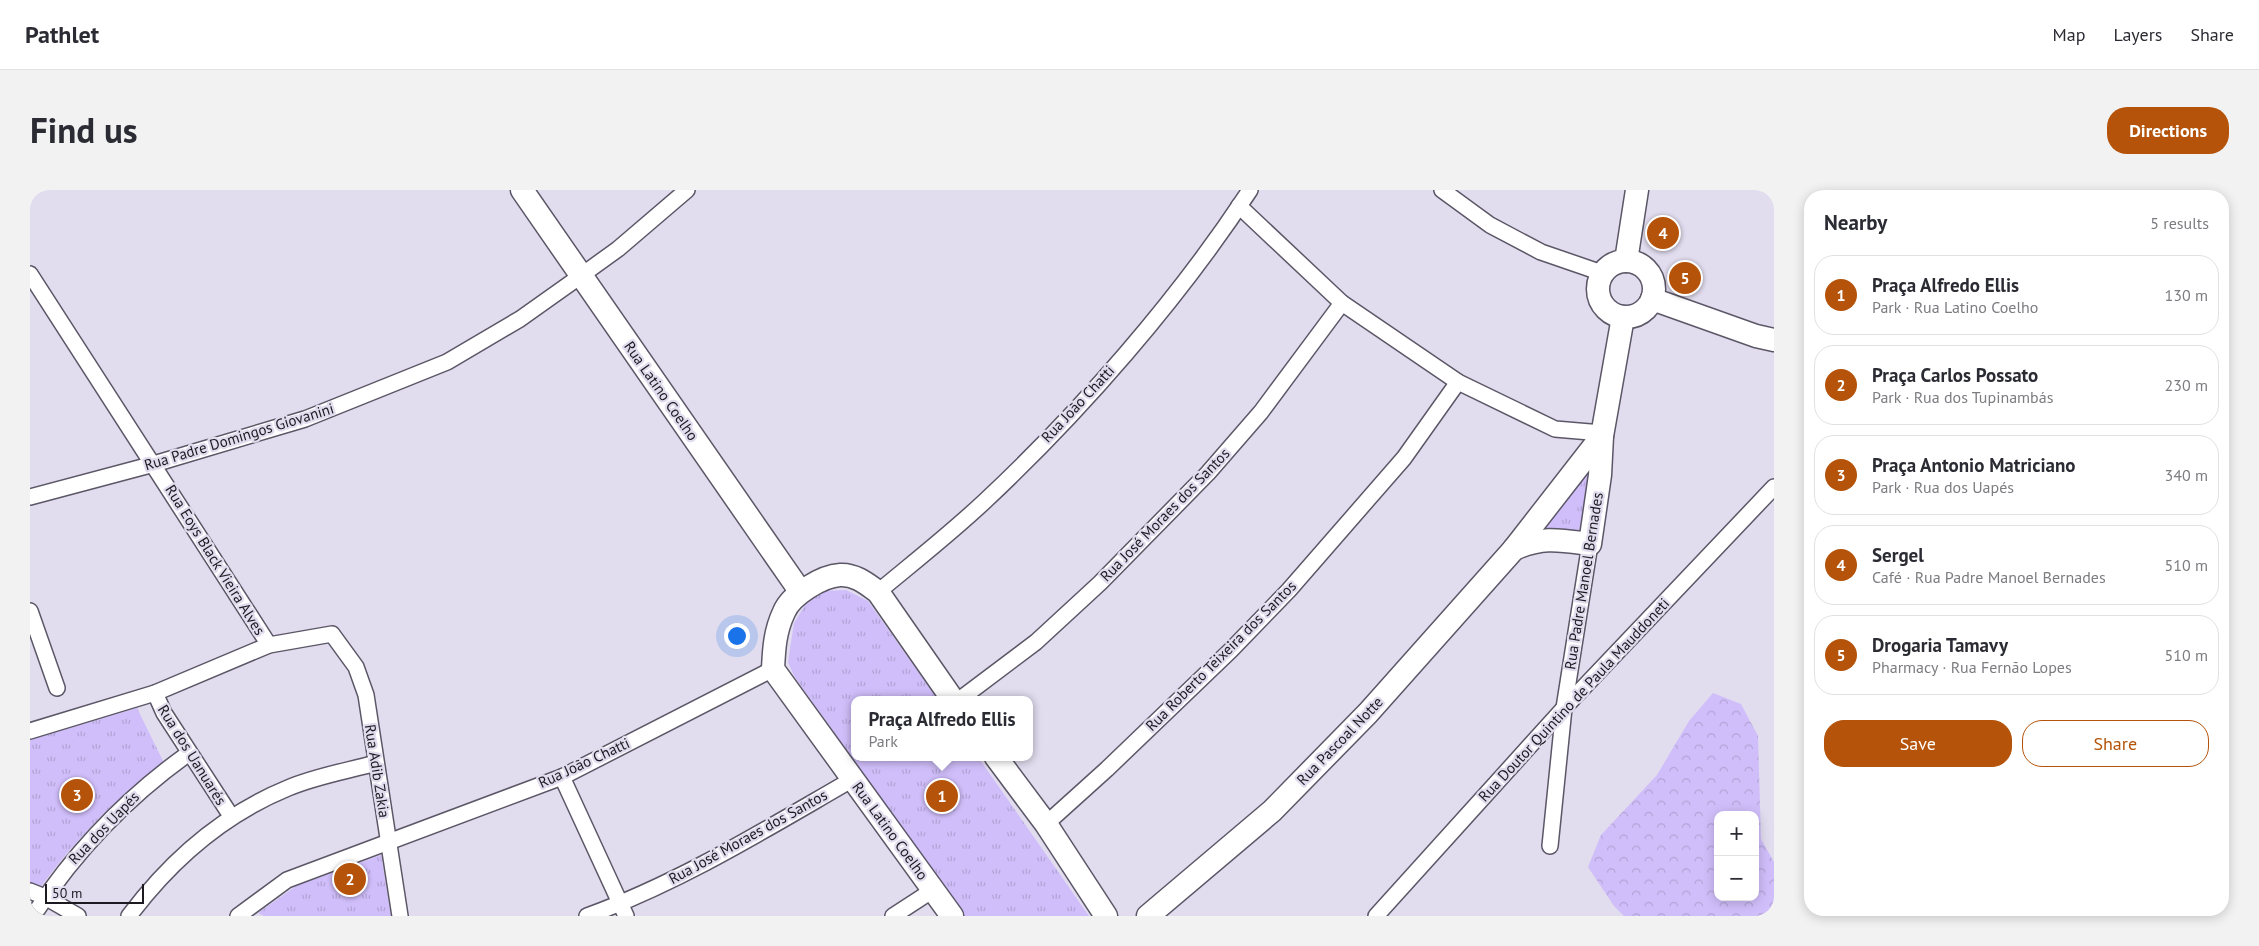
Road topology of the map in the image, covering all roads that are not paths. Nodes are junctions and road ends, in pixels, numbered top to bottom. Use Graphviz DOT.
graph roads {
  1 [pos="522,190"];
  2 [pos="687,190"];
  3 [pos="1250,190"];
  4 [pos="1442,190"];
  5 [pos="1637,190"];
  6 [pos="1239,206"];
  7 [pos="1626,261"];
  8 [pos="1602,273"];
  9 [pos="30,274"];
  10 [pos="582,275"];
  11 [pos="1652,299"];
  12 [pos="1342,303"];
  13 [pos="1623,317"];
  14 [pos="1774,340"];
  15 [pos="1458,382"];
  16 [pos="1602,434"];
  17 [pos="154,464"];
  18 [pos="1774,487"];
  19 [pos="30,497"];
  20 [pos="1590,544"];
  21 [pos="1514,549"];
  22 [pos="800,591"];
  23 [pos="878,592"];
  24 [pos="30,611"];
  25 [pos="269,645"];
  26 [pos="773,668"];
  27 [pos="57,688"];
  28 [pos="155,693"];
  29 [pos="950,696"];
  30 [pos="964,696"];
  31 [pos="1564,708"];
  32 [pos="30,731"];
  33 [pos="189,753"];
  34 [pos="999,761"];
  35 [pos="376,763"];
  36 [pos="562,777"];
  37 [pos="853,779"];
  38 [pos="231,816"];
  39 [pos="1046,824"];
  40 [pos="388,842"];
  41 [pos="1550,846"];
  42 [pos="933,890"];
  43 [pos="30,891"];
  44 [pos="46,897"];
  45 [pos="624,910"];
  46 [pos="244,914"];
  47 [pos="33,916"];
  48 [pos="78,916"];
  49 [pos="129,916"];
  50 [pos="400,916"];
  51 [pos="587,916"];
  52 [pos="893,916"];
  53 [pos="952,916"];
  54 [pos="1106,916"];
  55 [pos="1148,916"];
  56 [pos="1376,916"];
  1 -- 10 [label="street, Rua Latino Coelho"];
  2 -- 10 [label="street, Rua Padre Domingos Giovanini"];
  3 -- 6 [label="street, Rua João Chatti"];
  4 -- 8 [label="street"];
  5 -- 7 [label="street"];
  6 -- 12 [label="street"];
  6 -- 23 [label="street, Rua João Chatti"];
  7 -- 8 [label="street"];
  7 -- 11 [label="street"];
  8 -- 13 [label="street"];
  9 -- 17 [label="street, Rua Eoys Black Vieira Alves"];
  10 -- 17 [label="street, Rua Padre Domingos Giovanini"];
  10 -- 22 [label="street, Rua Latino Coelho"];
  11 -- 13 [label="street"];
  11 -- 14 [label="street"];
  12 -- 15 [label="street"];
  12 -- 30 [label="street, Rua José Moraes dos Santos"];
  13 -- 16 [label="street, Rua Padre Manoel Bernades"];
  15 -- 16 [label="street"];
  15 -- 39 [label="street, Rua Roberto Teixeira dos Santos"];
  16 -- 20 [label="street, Rua Padre Manoel Bernades"];
  16 -- 21 [label="street, Rua Pascoal Notte"];
  17 -- 19 [label="street, Rua Padre Domingos Giovanini"];
  17 -- 25 [label="street, Rua Eoys Black Vieira Alves"];
  18 -- 31 [label="street, Rua Doutor Quintino de Paula Mauddoneti"];
  20 -- 21 [label="street, Rua Pascoal Notte"];
  20 -- 31 [label="street, Rua Padre Manoel Bernades"];
  21 -- 55 [label="street, Rua Pascoal Notte"];
  22 -- 23 [label="street"];
  22 -- 26 [label="street"];
  23 -- 29 [label="street"];
  24 -- 27 [label="street"];
  25 -- 28 [label="street"];
  25 -- 35 [label="street, Rua Adib Zakia"];
  26 -- 36 [label="street, Rua João Chatti"];
  26 -- 37 [label="street, Rua Latino Coelho"];
  28 -- 32 [label="street"];
  28 -- 33 [label="street, Rua dos Uanuarés"];
  31 -- 41 [label="street, Rua Padre Manoel Bernades"];
  31 -- 56 [label="street, Rua Doutor Quintino de Paula Mauddoneti"];
  33 -- 38 [label="street, Rua dos Uanuarés"];
  33 -- 44 [label="street, Rua dos Uapés"];
  34 -- 39 [label="street"];
  35 -- 38 [label="street"];
  35 -- 40 [label="street, Rua Adib Zakia"];
  36 -- 40 [label="street, Rua João Chatti"];
  36 -- 45 [label="street"];
  37 -- 42 [label="street, Rua Latino Coelho"];
  37 -- 45 [label="street, Rua José Moraes dos Santos"];
  38 -- 49 [label="street"];
  39 -- 54 [label="street"];
  40 -- 46 [label="street, Rua João Chatti"];
  40 -- 50 [label="street, Rua Adib Zakia"];
  42 -- 52 [label="street"];
  42 -- 53 [label="street, Rua Latino Coelho"];
  43 -- 44 [label="street"];
  44 -- 47 [label="street, Rua dos Uapés"];
  44 -- 48 [label="street"];
  45 -- 51 [label="street, Rua José Moraes dos Santos"];
}
